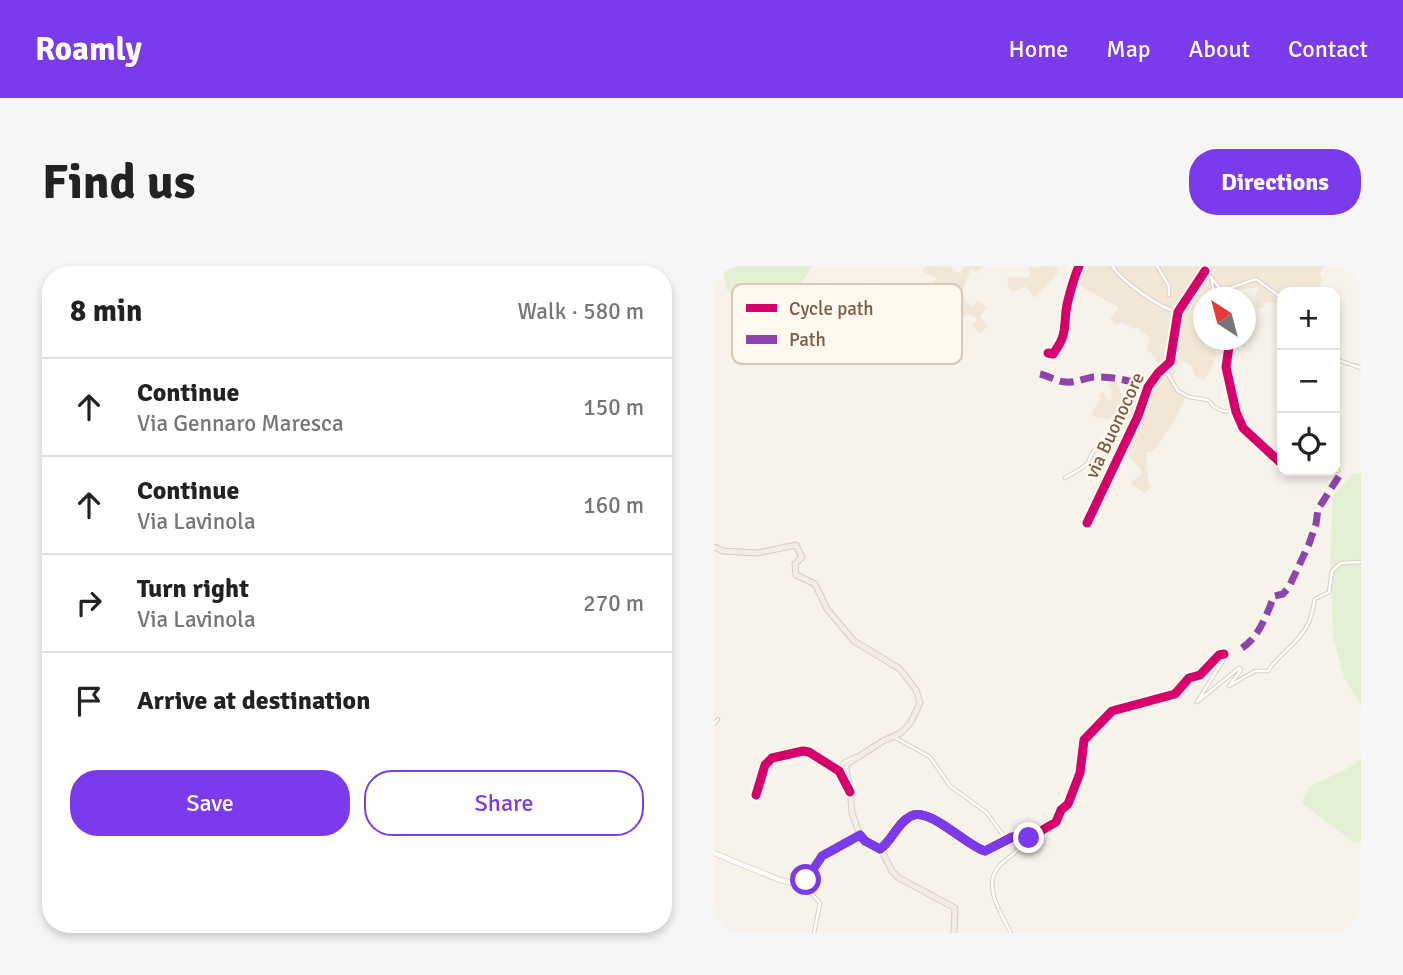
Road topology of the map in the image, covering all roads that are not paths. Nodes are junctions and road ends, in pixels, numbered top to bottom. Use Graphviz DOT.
graph roads {
  1 [pos="1079,266"];
  2 [pos="1112,266"];
  3 [pos="1157,266"];
  4 [pos="1204,268"];
  5 [pos="1212,281"];
  6 [pos="1213,287"];
  7 [pos="1277,294"];
  8 [pos="1168,295"];
  9 [pos="1178,312"];
  10 [pos="1229,350"];
  11 [pos="1048,353"];
  12 [pos="1340,361"];
  13 [pos="1164,368"];
  14 [pos="1361,368"];
  15 [pos="1236,412"];
  16 [pos="1128,437"];
  17 [pos="1277,459"];
  18 [pos="1065,478"];
  19 [pos="1087,523"];
  20 [pos="714,547"];
  21 [pos="1361,562"];
  22 [pos="718,719"];
  23 [pos="714,724"];
  24 [pos="894,737"];
  25 [pos="858,756"];
  26 [pos="837,771"];
  27 [pos="850,792"];
  28 [pos="756,795"];
  29 [pos="860,835"];
  30 [pos="1029,838"];
  31 [pos="1006,839"];
  32 [pos="880,849"];
  33 [pos="714,853"];
  34 [pos="780,880"];
  35 [pos="806,880"];
  36 [pos="808,891"];
  37 [pos="814,933"];
  38 [pos="954,933"];
  39 [pos="1011,933"];
  1 -- 11 [label="street"];
  2 -- 9 [label="street"];
  3 -- 8 [label="street"];
  4 -- 5 [label="street"];
  4 -- 9 [label="street, via Buonocore"];
  5 -- 6 [label="street"];
  5 -- 7 [label="street"];
  9 -- 13 [label="street, via Buonocore"];
  10 -- 15 [label="street"];
  12 -- 14 [label="street"];
  13 -- 15 [label="street"];
  13 -- 16 [label="street, via Buonocore"];
  15 -- 17 [label="street"];
  16 -- 18 [label="street"];
  16 -- 19 [label="street, via Buonocore"];
  20 -- 24 [label="main road"];
  21 -- 30 [label="street"];
  22 -- 23 [label="street"];
  24 -- 25 [label="main road"];
  24 -- 31 [label="street"];
  25 -- 26 [label="street"];
  25 -- 27 [label="main road"];
  26 -- 27 [label="street"];
  26 -- 28 [label="street"];
  27 -- 29 [label="main road"];
  29 -- 32 [label="main road"];
  29 -- 35 [label="main road"];
  30 -- 31 [label="street"];
  30 -- 39 [label="street"];
  31 -- 32 [label="street"];
  32 -- 38 [label="main road"];
  33 -- 34 [label="main road"];
  34 -- 35 [label="main road"];
  34 -- 36 [label="main road"];
  35 -- 36 [label="main road"];
  36 -- 37 [label="street"];
}
